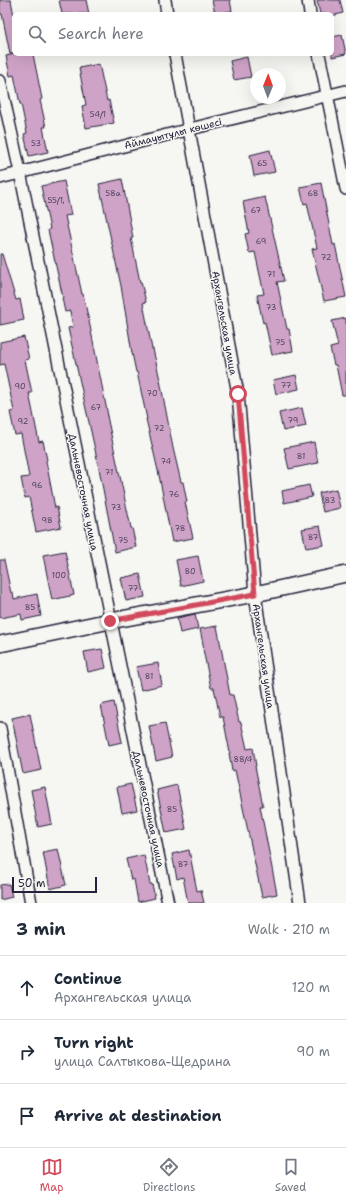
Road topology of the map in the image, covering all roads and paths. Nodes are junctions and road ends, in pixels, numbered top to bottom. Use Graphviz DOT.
graph roads {
  1 [pos="165,0"];
  2 [pos="308,0"];
  3 [pos="167,12"];
  4 [pos="310,12"];
  5 [pos="175,56"];
  6 [pos="319,56"];
  7 [pos="0,81"];
  8 [pos="346,91"];
  9 [pos="327,96"];
  10 [pos="190,129"];
  11 [pos="20,172"];
  12 [pos="0,178"];
  13 [pos="346,189"];
  14 [pos="346,574"];
  15 [pos="255,594"];
  16 [pos="110,621"];
  17 [pos="0,644"];
  18 [pos="0,728"];
  19 [pos="31,903"];
  20 [pos="168,903"];
  21 [pos="300,903"];
  1 -- 3 [label="street"];
  2 -- 4 [label="street"];
  5 -- 10 [label="street, Архангельская улица"];
  6 -- 9 [label="street"];
  7 -- 11 [label="street, Дальневосточная улица"];
  8 -- 9 [label="street, Аймауытұлы көшесі"];
  9 -- 10 [label="street, Аймауытұлы көшесі"];
  9 -- 13 [label="street"];
  10 -- 11 [label="street, Аймауытұлы көшесі"];
  10 -- 15 [label="street, Архангельская улица"];
  11 -- 12 [label="street, Аймауытұлы көшесі"];
  11 -- 16 [label="street, Дальневосточная улица"];
  14 -- 15 [label="street"];
  15 -- 16 [label="street"];
  15 -- 21 [label="street, Архангельская улица"];
  16 -- 17 [label="street"];
  16 -- 20 [label="street, Дальневосточная улица"];
  18 -- 19 [label="street"];
}
